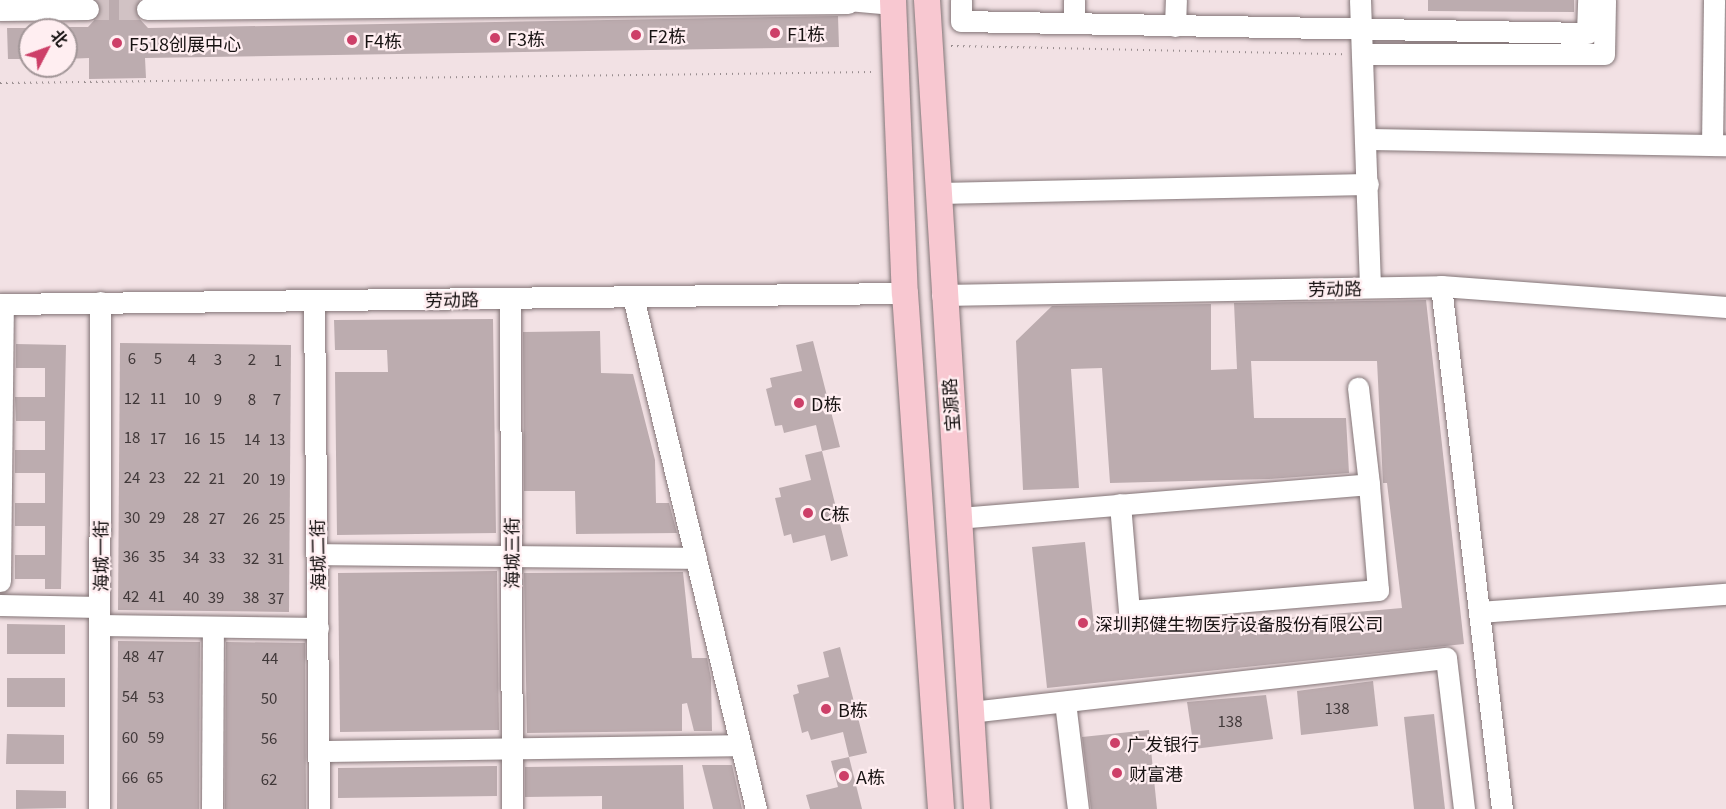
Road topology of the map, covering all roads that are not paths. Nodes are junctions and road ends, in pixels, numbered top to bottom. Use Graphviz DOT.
graph roads {
  1 [pos="927,0"];
  2 [pos="961,0"];
  3 [pos="1074,0"];
  4 [pos="1176,0"];
  5 [pos="1360,0"];
  6 [pos="1588,0"];
  7 [pos="1605,0"];
  8 [pos="1714,0"];
  9 [pos="848,1"];
  10 [pos="893,2"];
  11 [pos="586,3"];
  12 [pos="88,9"];
  13 [pos="147,9"];
  14 [pos="0,10"];
  15 [pos="1074,24"];
  16 [pos="1175,26"];
  17 [pos="1360,29"];
  18 [pos="1365,54"];
  19 [pos="1367,139"];
  20 [pos="1719,145"];
  21 [pos="1368,184"];
  22 [pos="937,193"];
  23 [pos="1441,286"];
  24 [pos="1370,287"];
  25 [pos="905,293"];
  26 [pos="942,295"];
  27 [pos="633,297"];
  28 [pos="510,298"];
  29 [pos="314,300"];
  30 [pos="100,302"];
  31 [pos="1,304"];
  32 [pos="1726,307"];
  33 [pos="1358,388"];
  34 [pos="1369,484"];
  35 [pos="1119,504"];
  36 [pos="958,518"];
  37 [pos="317,554"];
  38 [pos="512,556"];
  39 [pos="696,558"];
  40 [pos="0,581"];
  41 [pos="1726,594"];
  42 [pos="0,605"];
  43 [pos="1479,612"];
  44 [pos="99,616"];
  45 [pos="213,627"];
  46 [pos="318,628"];
  47 [pos="1065,702"];
  48 [pos="971,712"];
  49 [pos="741,745"];
  50 [pos="512,748"];
  51 [pos="319,751"];
  52 [pos="99,809"];
  53 [pos="212,809"];
  54 [pos="319,809"];
  55 [pos="512,809"];
  56 [pos="756,809"];
  57 [pos="941,809"];
  58 [pos="977,809"];
  59 [pos="1078,809"];
  60 [pos="1464,809"];
  61 [pos="1502,809"];
  1 -- 22 [label="main road, 宝源路"];
  2 -- 15 [label="street"];
  3 -- 15 [label="street"];
  4 -- 16 [label="street"];
  5 -- 17 [label="street"];
  6 -- 17 [label="street"];
  7 -- 18 [label="street"];
  8 -- 20 [label="street"];
  9 -- 10 [label="street"];
  9 -- 11 [label="street"];
  10 -- 25 [label="main road, 宝源路"];
  11 -- 13 [label="street"];
  12 -- 14 [label="street"];
  15 -- 16 [label="street"];
  16 -- 17 [label="street"];
  17 -- 18 [label="street"];
  18 -- 19 [label="street"];
  19 -- 20 [label="street"];
  19 -- 21 [label="street"];
  21 -- 22 [label="street"];
  21 -- 24 [label="street"];
  22 -- 26 [label="main road, 宝源路"];
  23 -- 24 [label="street, 劳动路"];
  23 -- 32 [label="street, 劳动路"];
  23 -- 43 [label="street"];
  24 -- 26 [label="street, 劳动路"];
  25 -- 27 [label="street, 劳动路"];
  25 -- 57 [label="main road, 宝源路"];
  26 -- 36 [label="main road, 宝源路"];
  27 -- 28 [label="street, 劳动路"];
  27 -- 39 [label="street"];
  28 -- 29 [label="street, 劳动路"];
  28 -- 38 [label="street, 海城三街"];
  29 -- 30 [label="street, 劳动路"];
  29 -- 37 [label="street, 海城二街"];
  30 -- 31 [label="street, 劳动路"];
  30 -- 44 [label="street, 海城一街"];
  31 -- 40 [label="street"];
  33 -- 34 [label="street"];
  34 -- 35 [label="street"];
  34 -- 35 [label="street"];
  35 -- 36 [label="street"];
  36 -- 48 [label="main road, 宝源路"];
  37 -- 38 [label="street"];
  37 -- 46 [label="street, 海城二街"];
  38 -- 39 [label="street"];
  38 -- 50 [label="street, 海城三街"];
  39 -- 49 [label="street"];
  41 -- 43 [label="street"];
  42 -- 44 [label="street"];
  43 -- 61 [label="street"];
  44 -- 45 [label="street"];
  44 -- 52 [label="street, 海城一街"];
  45 -- 46 [label="street"];
  45 -- 53 [label="street"];
  46 -- 51 [label="street, 海城二街"];
  47 -- 48 [label="street"];
  47 -- 59 [label="street"];
  47 -- 60 [label="street"];
  48 -- 58 [label="main road, 宝源路"];
  49 -- 50 [label="street"];
  49 -- 56 [label="street"];
  50 -- 51 [label="street"];
  50 -- 55 [label="street, 海城三街"];
  51 -- 54 [label="street, 海城二街"];
}
